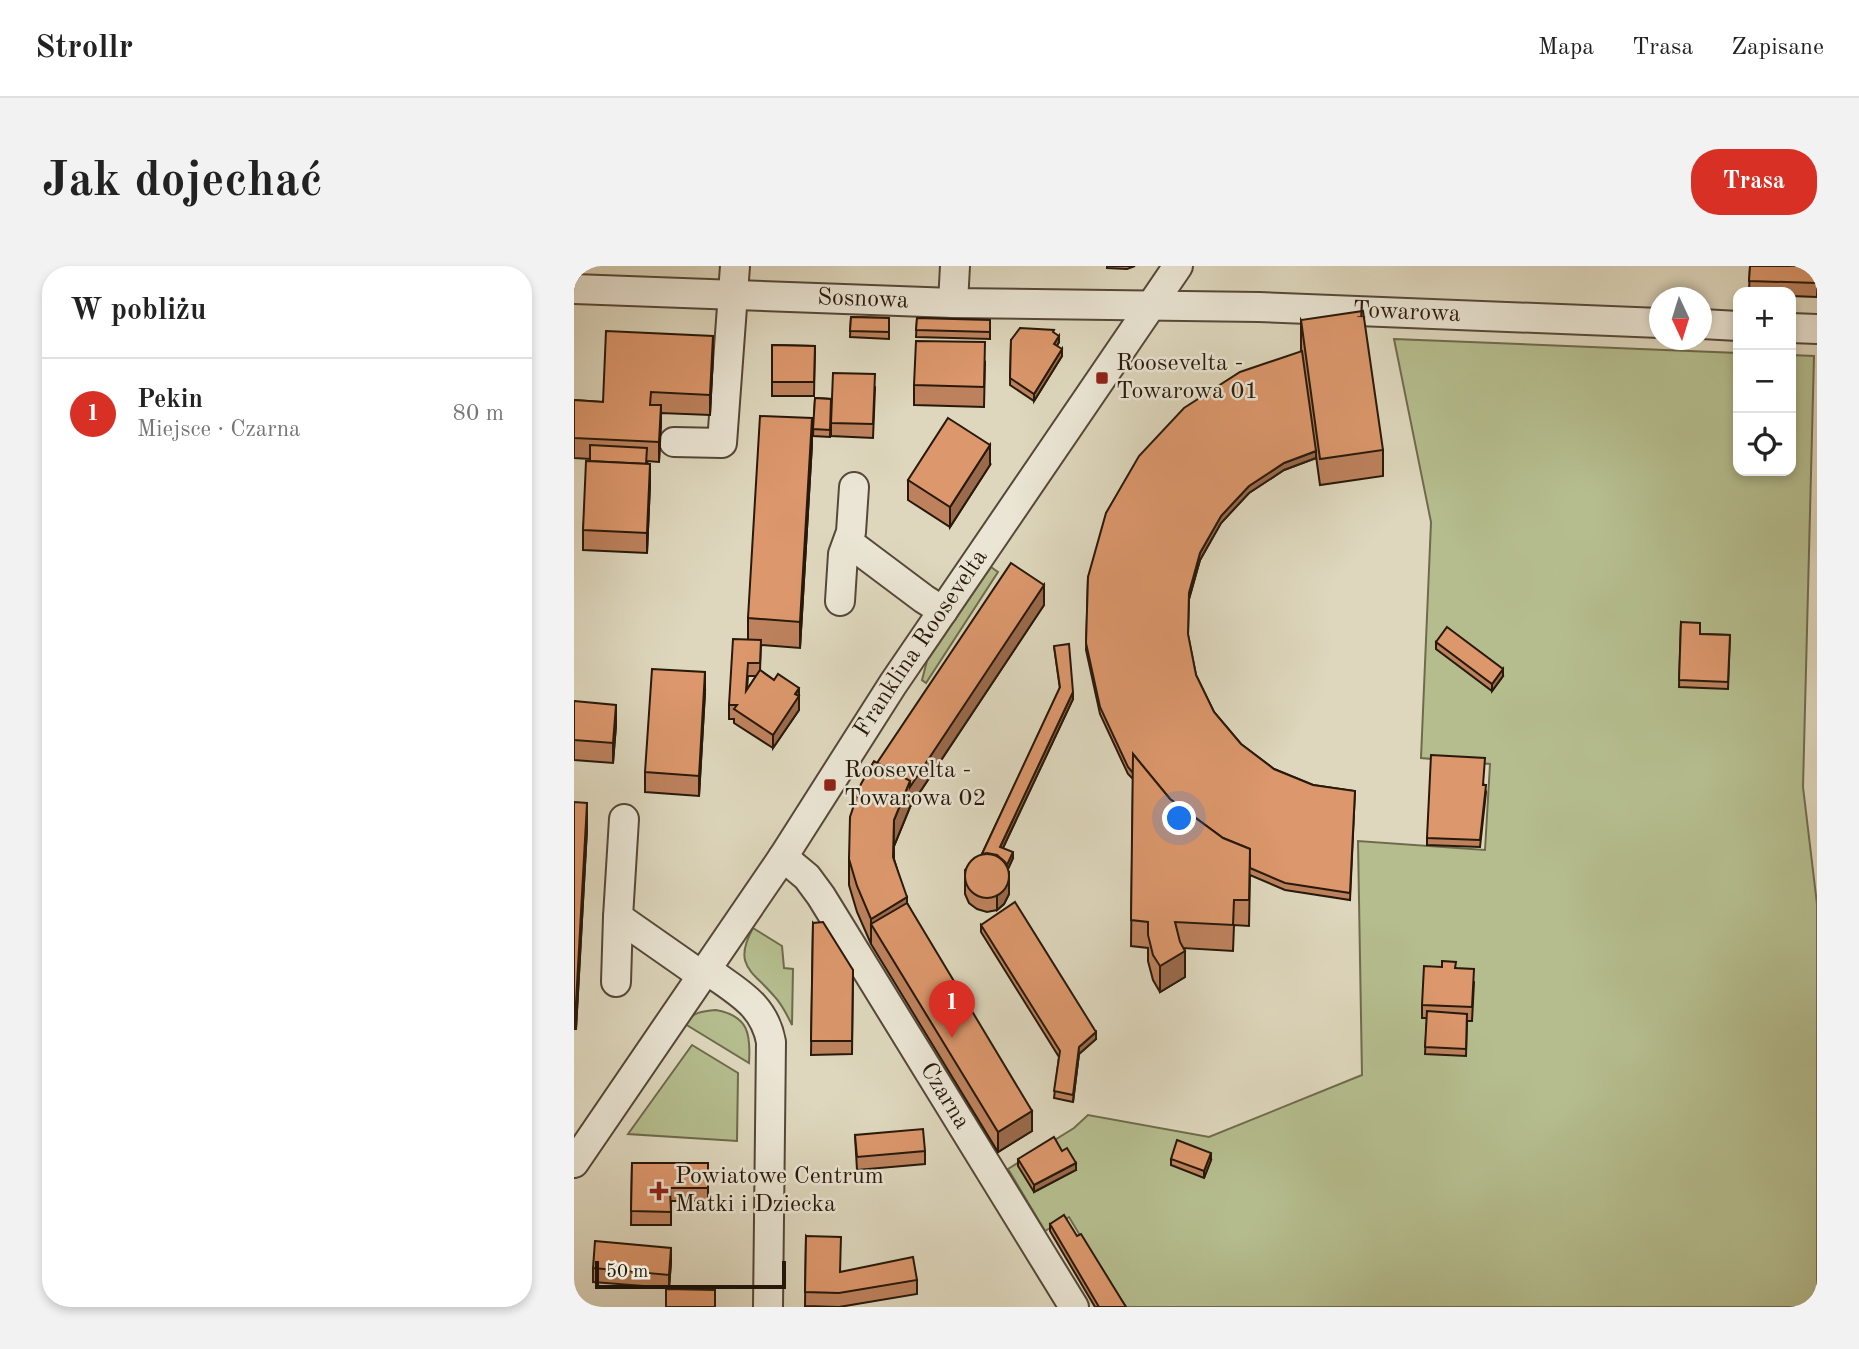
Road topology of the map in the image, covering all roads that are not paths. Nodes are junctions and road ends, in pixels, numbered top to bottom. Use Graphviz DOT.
graph roads {
  1 [pos="735,266"];
  2 [pos="955,266"];
  3 [pos="1178,266"];
  4 [pos="574,289"];
  5 [pos="733,294"];
  6 [pos="953,303"];
  7 [pos="1152,304"];
  8 [pos="1649,323"];
  9 [pos="1712,325"];
  10 [pos="1733,326"];
  11 [pos="1796,328"];
  12 [pos="1817,329"];
  13 [pos="674,442"];
  14 [pos="854,487"];
  15 [pos="848,542"];
  16 [pos="840,601"];
  17 [pos="943,611"];
  18 [pos="624,819"];
  19 [pos="783,857"];
  20 [pos="618,917"];
  21 [pos="704,972"];
  22 [pos="616,982"];
  23 [pos="574,1163"];
  24 [pos="768,1307"];
  25 [pos="1074,1307"];
  1 -- 5 [label="street"];
  2 -- 6 [label="street"];
  3 -- 7 [label="street, Franklina Roosevelta"];
  4 -- 5 [label="street, Sosnowa"];
  5 -- 6 [label="street, Sosnowa"];
  5 -- 13 [label="street"];
  6 -- 7 [label="street, Sosnowa"];
  7 -- 8 [label="street, Towarowa"];
  7 -- 17 [label="street, Franklina Roosevelta"];
  9 -- 10 [label="street"];
  11 -- 12 [label="street"];
  14 -- 15 [label="street"];
  15 -- 16 [label="street"];
  15 -- 17 [label="street"];
  17 -- 19 [label="street, Franklina Roosevelta"];
  18 -- 20 [label="street"];
  19 -- 21 [label="street, Franklina Roosevelta"];
  19 -- 25 [label="street, Czarna"];
  20 -- 21 [label="street"];
  20 -- 22 [label="street"];
  21 -- 23 [label="street, Franklina Roosevelta"];
  21 -- 24 [label="street"];
}
